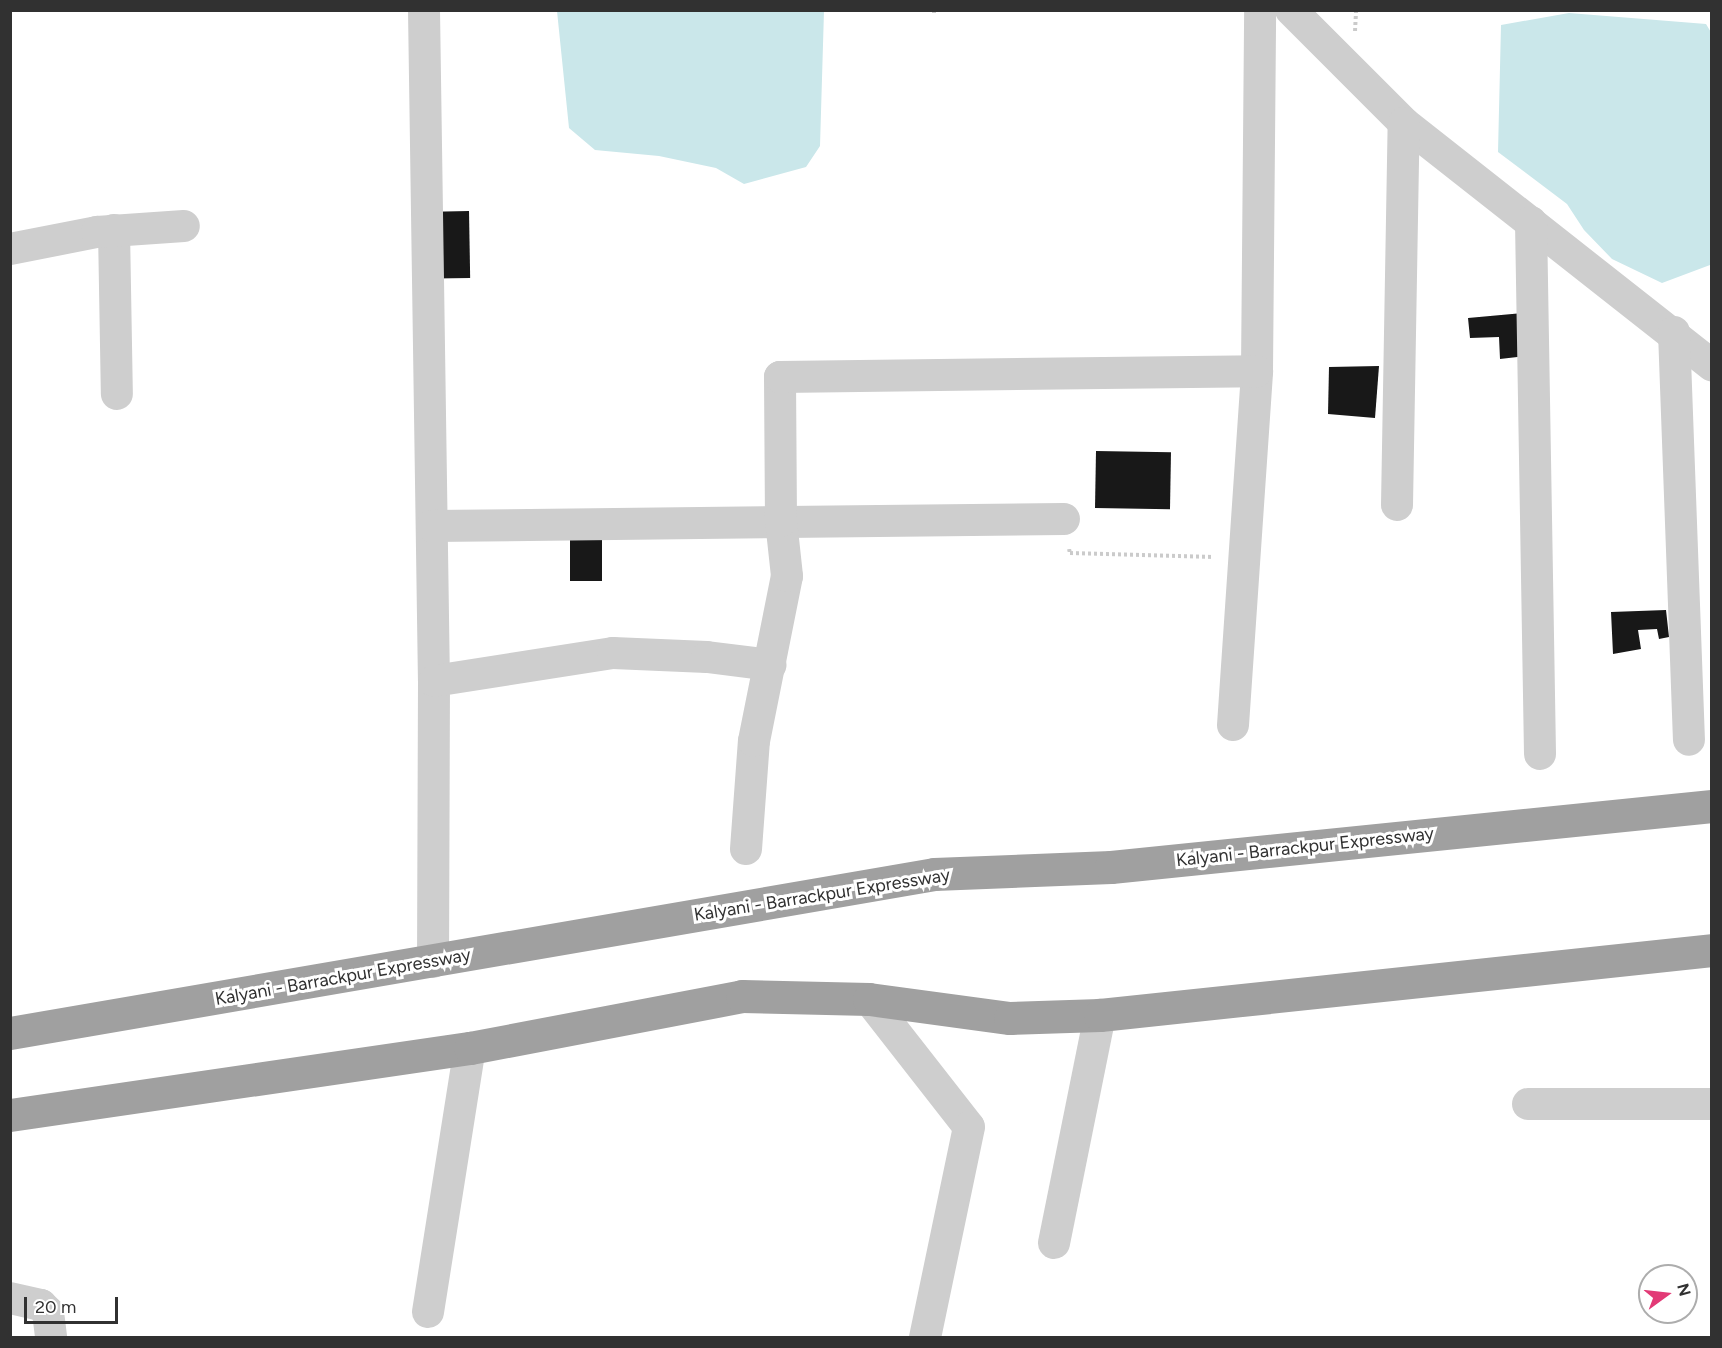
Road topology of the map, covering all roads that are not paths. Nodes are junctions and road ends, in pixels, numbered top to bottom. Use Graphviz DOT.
graph roads {
  1 [pos="424,10"];
  2 [pos="1260,10"];
  3 [pos="1291,10"];
  4 [pos="1404,123"];
  5 [pos="1531,222"];
  6 [pos="184,226"];
  7 [pos="114,230"];
  8 [pos="10,249"];
  9 [pos="1674,332"];
  10 [pos="1712,365"];
  11 [pos="1257,371"];
  12 [pos="117,394"];
  13 [pos="1396,505"];
  14 [pos="1064,519"];
  15 [pos="781,521"];
  16 [pos="432,526"];
  17 [pos="770,664"];
  18 [pos="434,681"];
  19 [pos="1233,725"];
  20 [pos="1689,740"];
  21 [pos="1540,754"];
  22 [pos="1712,807"];
  23 [pos="747,849"];
  24 [pos="1712,950"];
  25 [pos="433,962"];
  26 [pos="868,999"];
  27 [pos="1100,1015"];
  28 [pos="10,1033"];
  29 [pos="470,1048"];
  30 [pos="1528,1104"];
  31 [pos="1712,1104"];
  32 [pos="10,1115"];
  33 [pos="1054,1243"];
  34 [pos="10,1298"];
  35 [pos="428,1312"];
  36 [pos="51,1338"];
  37 [pos="925,1338"];
  1 -- 16 [label="street"];
  2 -- 11 [label="street"];
  3 -- 4 [label="street"];
  4 -- 5 [label="street"];
  4 -- 13 [label="street"];
  5 -- 9 [label="street"];
  5 -- 21 [label="street"];
  6 -- 7 [label="street"];
  7 -- 8 [label="street"];
  7 -- 12 [label="street"];
  9 -- 10 [label="street"];
  9 -- 20 [label="street"];
  11 -- 15 [label="street"];
  11 -- 19 [label="street"];
  14 -- 15 [label="street"];
  15 -- 16 [label="street"];
  15 -- 17 [label="street"];
  16 -- 18 [label="street"];
  17 -- 18 [label="street"];
  17 -- 23 [label="street"];
  18 -- 25 [label="street"];
  22 -- 25 [label="highway, Kalyani - Barrackpur Expressway"];
  24 -- 27 [label="highway"];
  25 -- 28 [label="highway, Kalyani - Barrackpur Expressway"];
  26 -- 27 [label="highway"];
  26 -- 29 [label="highway"];
  26 -- 37 [label="street"];
  27 -- 33 [label="street"];
  29 -- 32 [label="highway"];
  29 -- 35 [label="street"];
  30 -- 31 [label="street"];
  34 -- 36 [label="street"];
}
